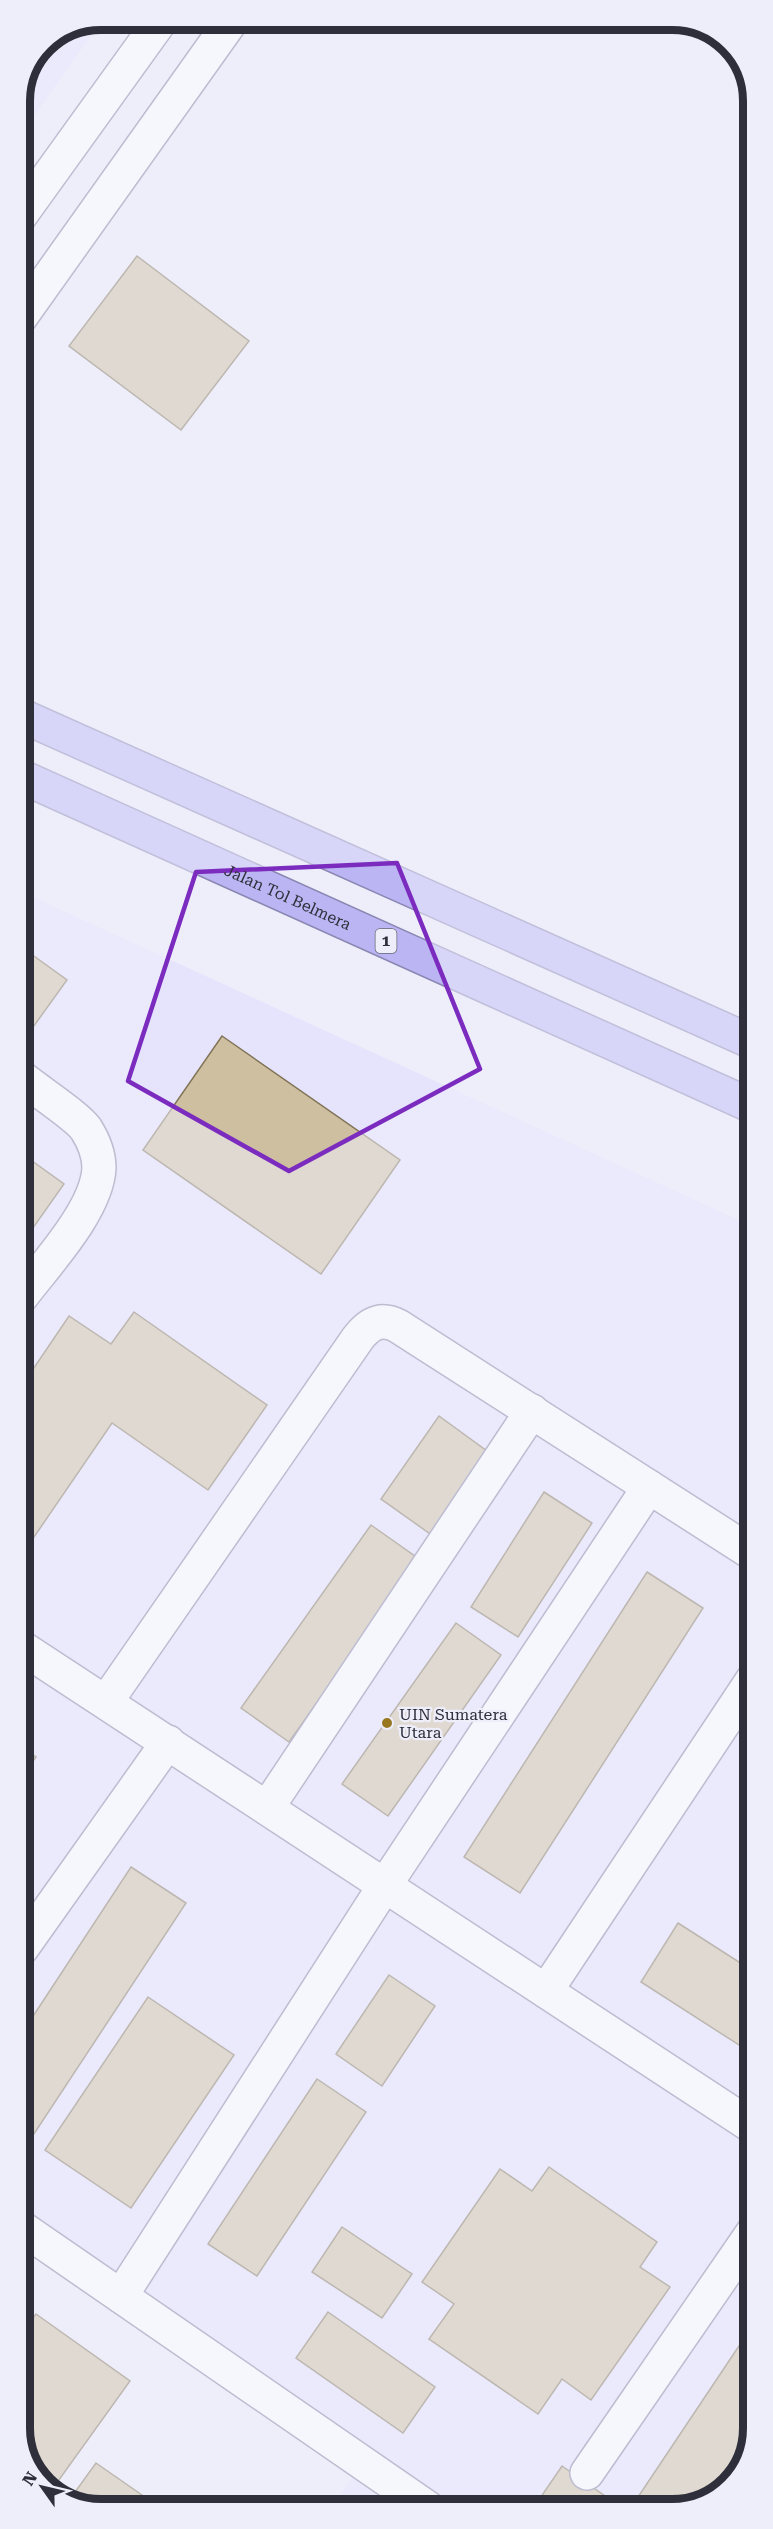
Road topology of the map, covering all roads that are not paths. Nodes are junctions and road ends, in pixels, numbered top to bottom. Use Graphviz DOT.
graph roads {
  1 [pos="154,30"];
  2 [pos="225,30"];
  3 [pos="30,202"];
  4 [pos="30,304"];
  5 [pos="30,719"];
  6 [pos="30,781"];
  7 [pos="743,1038"];
  8 [pos="30,1084"];
  9 [pos="743,1102"];
  10 [pos="30,1285"];
  11 [pos="532,1412"];
  12 [pos="649,1487"];
  13 [pos="743,1547"];
  14 [pos="30,1653"];
  15 [pos="743,1694"];
  16 [pos="106,1702"];
  17 [pos="168,1742"];
  18 [pos="267,1808"];
  19 [pos="385,1885"];
  20 [pos="30,1937"];
  21 [pos="546,1991"];
  22 [pos="743,2120"];
  23 [pos="30,2233"];
  24 [pos="743,2247"];
  25 [pos="121,2296"];
  26 [pos="587,2473"];
  27 [pos="415,2499"];
  1 -- 3 [label="street"];
  2 -- 4 [label="street"];
  5 -- 7 [label="highway"];
  6 -- 9 [label="highway, Jalan Tol Belmera / 1"];
  8 -- 10 [label="street"];
  11 -- 12 [label="street"];
  11 -- 16 [label="street"];
  11 -- 18 [label="street"];
  12 -- 13 [label="street"];
  12 -- 19 [label="street"];
  14 -- 16 [label="street"];
  15 -- 21 [label="street"];
  16 -- 17 [label="street"];
  17 -- 18 [label="street"];
  17 -- 20 [label="street"];
  18 -- 19 [label="street"];
  19 -- 21 [label="street"];
  19 -- 25 [label="street"];
  21 -- 22 [label="street"];
  23 -- 25 [label="street"];
  24 -- 26 [label="street"];
  25 -- 27 [label="street"];
}
